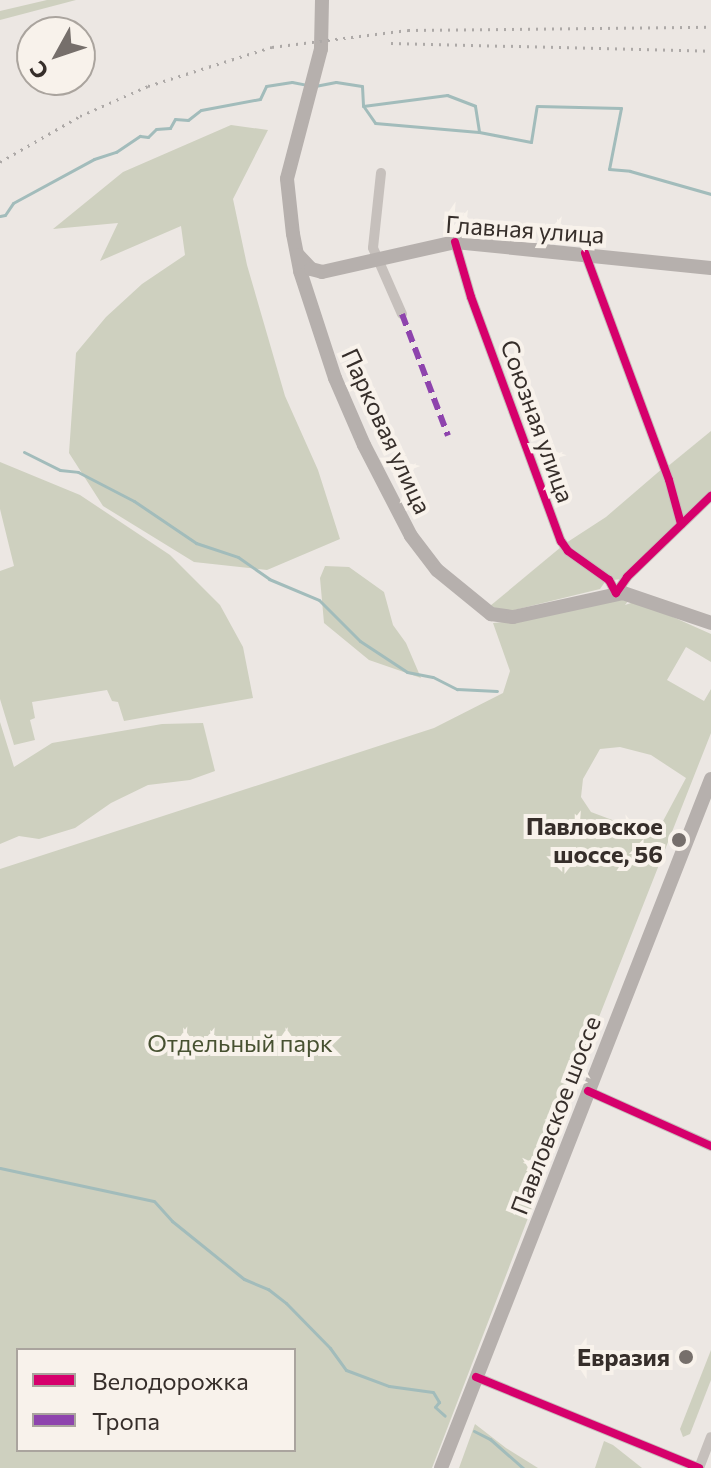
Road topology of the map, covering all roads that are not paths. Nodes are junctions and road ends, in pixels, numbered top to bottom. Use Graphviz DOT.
graph roads {
  1 [pos="325,4"];
  2 [pos="381,173"];
  3 [pos="455,242"];
  4 [pos="585,253"];
  5 [pos="298,255"];
  6 [pos="380,257"];
  7 [pos="711,268"];
  8 [pos="322,272"];
  9 [pos="304,284"];
  10 [pos="402,314"];
  11 [pos="711,496"];
  12 [pos="681,524"];
  13 [pos="616,593"];
  14 [pos="711,623"];
  15 [pos="711,779"];
  16 [pos="588,1091"];
  17 [pos="711,1146"];
  18 [pos="476,1377"];
  19 [pos="711,1437"];
  20 [pos="441,1468"];
  21 [pos="699,1468"];
  1 -- 5 [label="main road, Парковая улица"];
  2 -- 6 [label="street"];
  3 -- 4 [label="main road, Главная улица"];
  3 -- 6 [label="main road, Главная улица"];
  3 -- 13 [label="street, Союзная улица"];
  4 -- 7 [label="main road, Главная улица"];
  4 -- 12 [label="street"];
  5 -- 8 [label="main road"];
  5 -- 9 [label="main road, Парковая улица"];
  6 -- 8 [label="main road, Главная улица"];
  6 -- 10 [label="street"];
  8 -- 9 [label="main road, Главная улица"];
  9 -- 13 [label="main road, Парковая улица"];
  11 -- 12 [label="street"];
  12 -- 13 [label="street"];
  13 -- 14 [label="main road, Парковая улица"];
  15 -- 16 [label="main road, Павловское шоссе"];
  16 -- 17 [label="street"];
  16 -- 18 [label="main road, Павловское шоссе"];
  18 -- 20 [label="main road, Павловское шоссе"];
  18 -- 21 [label="street"];
  19 -- 21 [label="street"];
}
